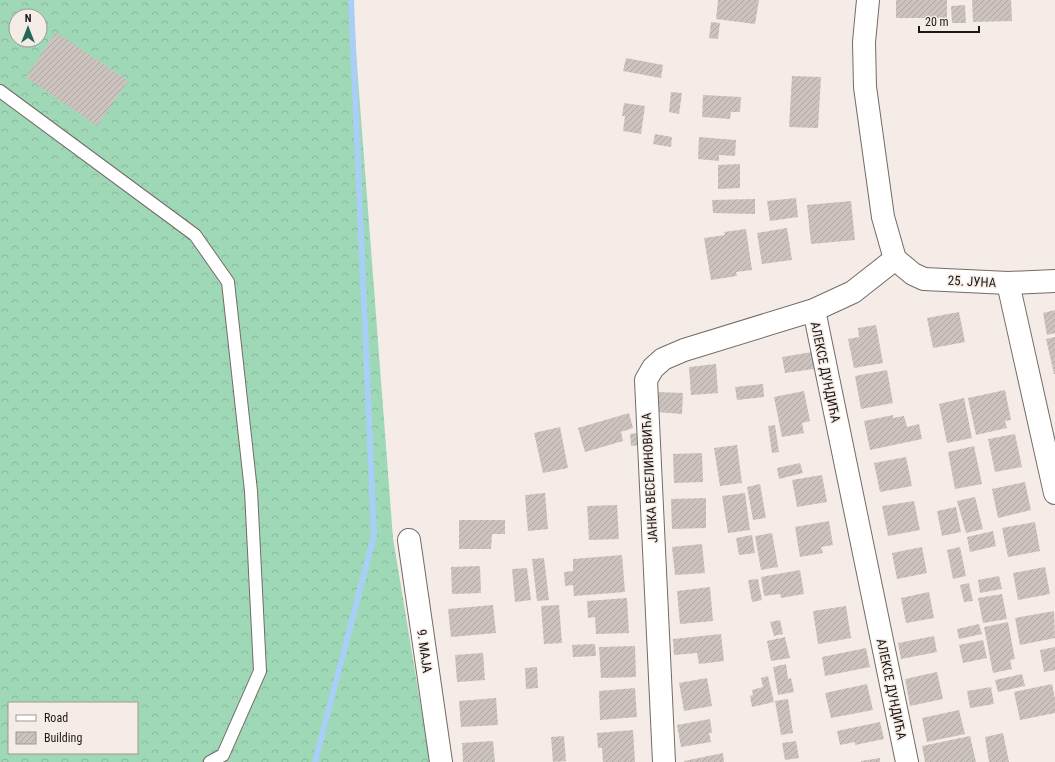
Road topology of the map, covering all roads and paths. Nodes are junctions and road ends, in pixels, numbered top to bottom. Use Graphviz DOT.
graph roads {
  1 [pos="868,0"];
  2 [pos="0,91"];
  3 [pos="895,259"];
  4 [pos="1055,281"];
  5 [pos="1008,283"];
  6 [pos="814,310"];
  7 [pos="1055,493"];
  8 [pos="409,540"];
  9 [pos="210,762"];
  10 [pos="441,762"];
  11 [pos="664,762"];
  12 [pos="907,762"];
  1 -- 3 [label="street"];
  2 -- 9 [label="lane"];
  3 -- 5 [label="street, 25. ЈУНА"];
  3 -- 6 [label="street, АЛЕКСЕ ДУНДИЋА"];
  4 -- 5 [label="street, 25. ЈУНА"];
  5 -- 7 [label="street"];
  6 -- 11 [label="street, ЈАНКА ВЕСЕЛИНОВИЋА"];
  6 -- 12 [label="street, АЛЕКСЕ ДУНДИЋА"];
  8 -- 10 [label="street, 9. МАЈА"];
}
